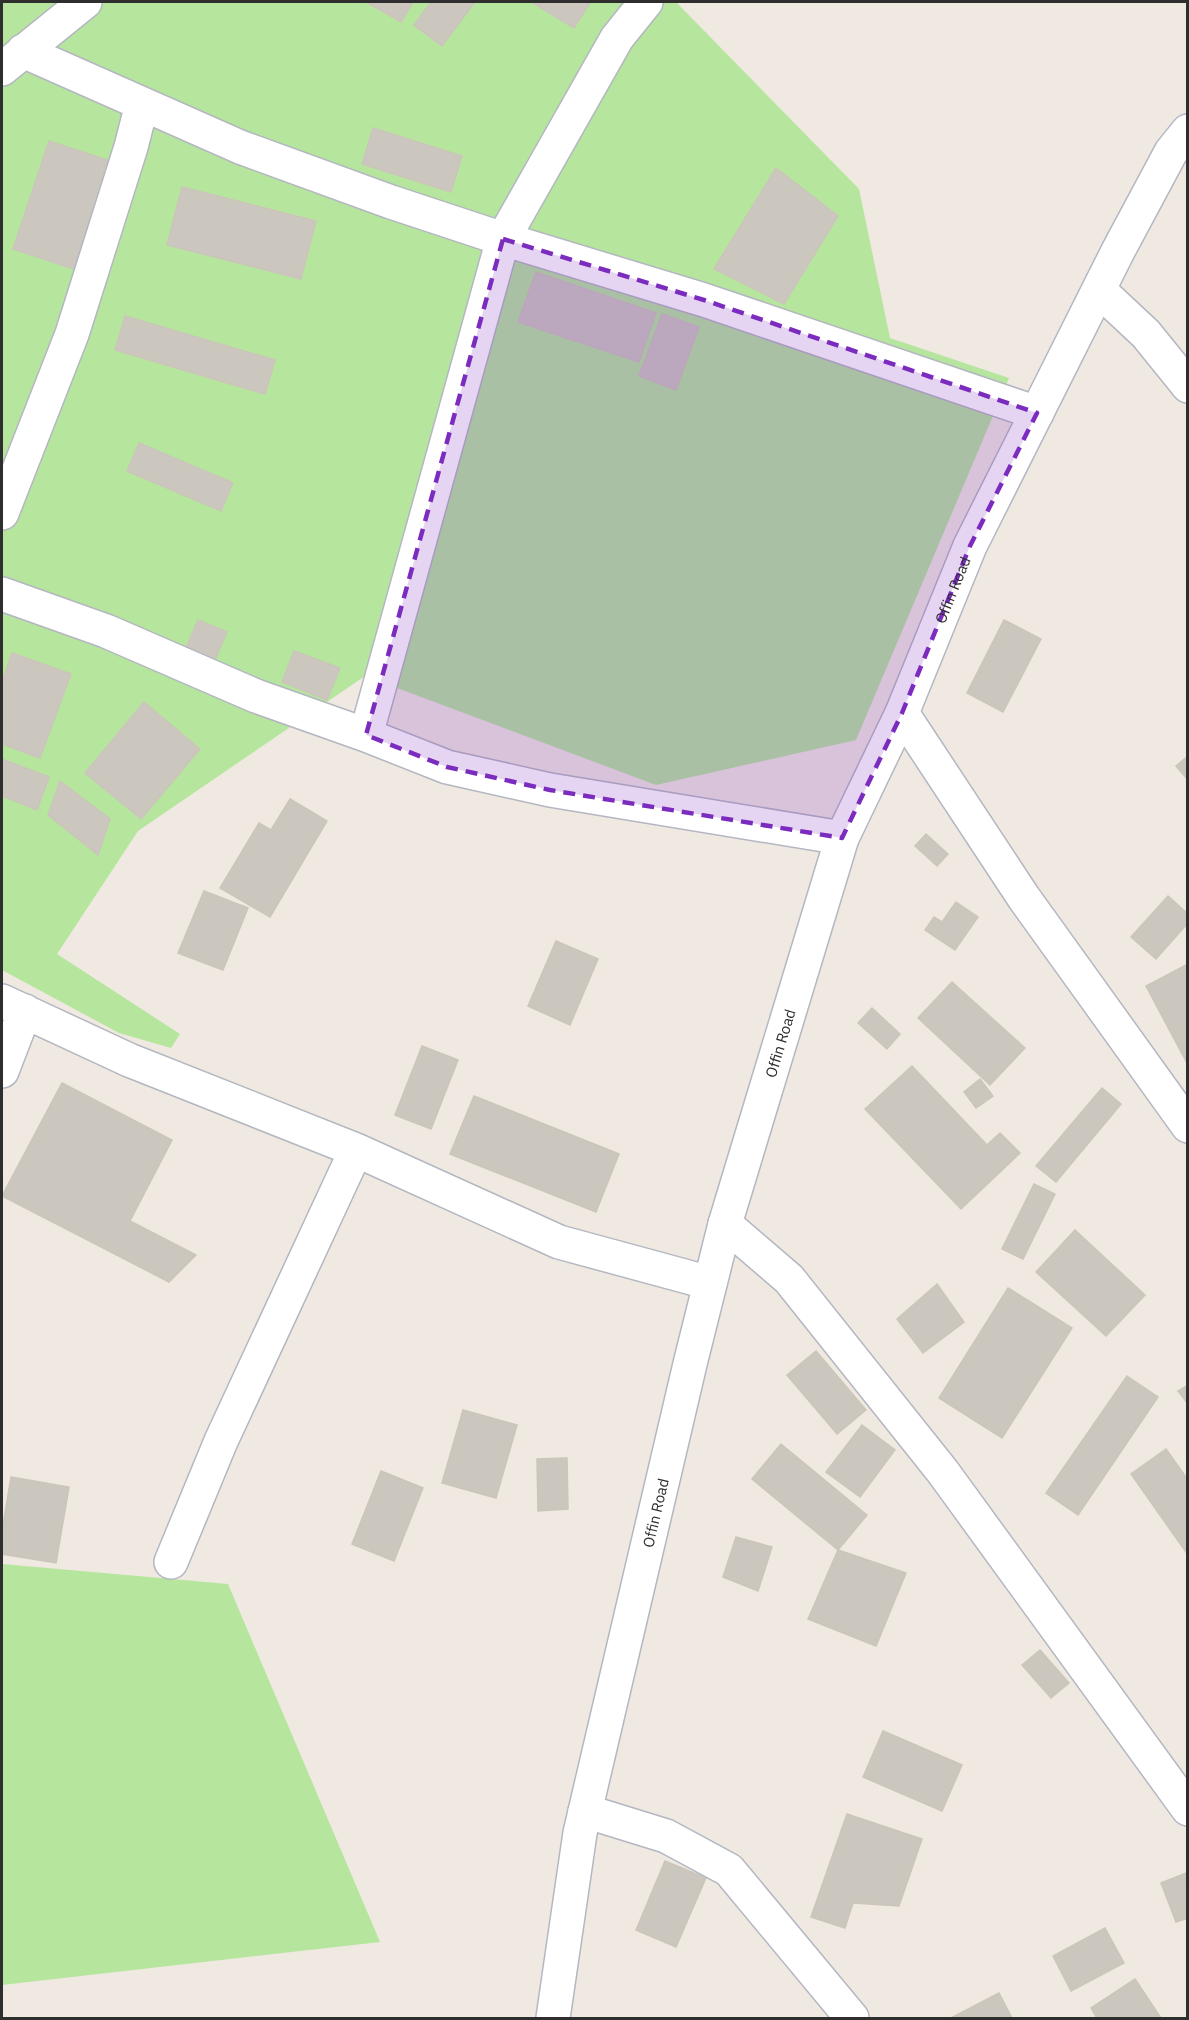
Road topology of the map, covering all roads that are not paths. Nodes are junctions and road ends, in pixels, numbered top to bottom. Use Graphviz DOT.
graph roads {
  1 [pos="85,2"];
  2 [pos="646,2"];
  3 [pos="13,60"];
  4 [pos="142,104"];
  5 [pos="1188,131"];
  6 [pos="503,239"];
  7 [pos="1099,290"];
  8 [pos="1188,386"];
  9 [pos="1037,413"];
  10 [pos="2,513"];
  11 [pos="2,594"];
  12 [pos="902,713"];
  13 [pos="366,735"];
  14 [pos="842,838"];
  15 [pos="13,1006"];
  16 [pos="2,1071"];
  17 [pos="1188,1126"];
  18 [pos="357,1150"];
  19 [pos="725,1224"];
  20 [pos="710,1283"];
  21 [pos="171,1562"];
  22 [pos="1188,1809"];
  23 [pos="585,1811"];
  24 [pos="553,2019"];
  25 [pos="852,2019"];
  1 -- 3 [label="street"];
  2 -- 6 [label="street"];
  3 -- 4 [label="street"];
  4 -- 6 [label="street"];
  4 -- 10 [label="street"];
  5 -- 7 [label="street, Offin Road"];
  6 -- 9 [label="street"];
  6 -- 13 [label="street"];
  7 -- 8 [label="street"];
  7 -- 9 [label="street, Offin Road"];
  9 -- 12 [label="street, Offin Road"];
  11 -- 13 [label="street"];
  12 -- 14 [label="street, Offin Road"];
  12 -- 17 [label="street"];
  13 -- 14 [label="street"];
  14 -- 19 [label="street, Offin Road"];
  15 -- 16 [label="street"];
  15 -- 18 [label="street"];
  18 -- 20 [label="street"];
  18 -- 21 [label="street"];
  19 -- 20 [label="street, Offin Road"];
  19 -- 22 [label="street"];
  20 -- 23 [label="street, Offin Road"];
  23 -- 24 [label="street, Offin Road"];
  23 -- 25 [label="street"];
}
